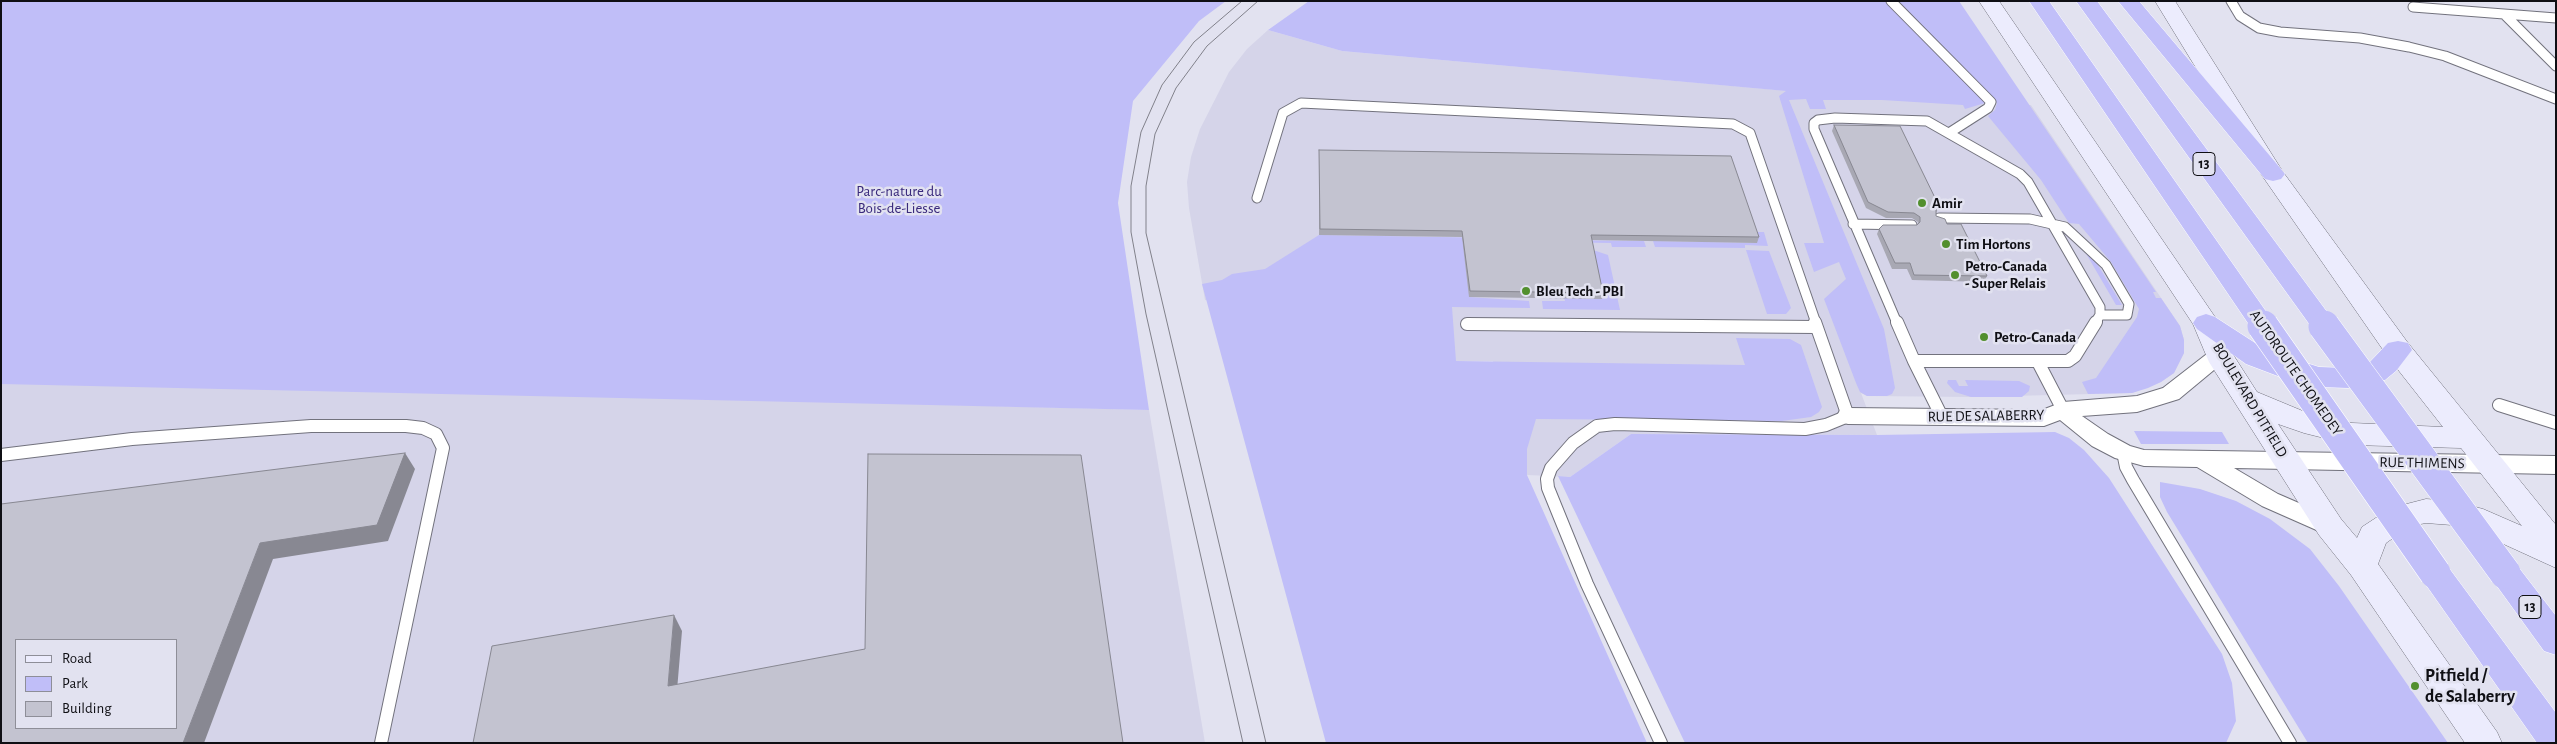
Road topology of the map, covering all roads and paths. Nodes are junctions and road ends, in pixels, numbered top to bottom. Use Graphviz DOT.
graph roads {
  1 [pos="1891,1"];
  2 [pos="1989,1"];
  3 [pos="2039,1"];
  4 [pos="2086,1"];
  5 [pos="2128,1"];
  6 [pos="2165,1"];
  7 [pos="2231,1"];
  8 [pos="2413,7"];
  9 [pos="2504,14"];
  10 [pos="2556,18"];
  11 [pos="2556,66"];
  12 [pos="2556,99"];
  13 [pos="1949,133"];
  14 [pos="2273,174"];
  15 [pos="1257,198"];
  16 [pos="1852,220"];
  17 [pos="1911,221"];
  18 [pos="1941,222"];
  19 [pos="2053,223"];
  20 [pos="2100,315"];
  21 [pos="2206,323"];
  22 [pos="1467,324"];
  23 [pos="1816,327"];
  24 [pos="2398,350"];
  25 [pos="2218,355"];
  26 [pos="1914,361"];
  27 [pos="2038,362"];
  28 [pos="2248,399"];
  29 [pos="2499,405"];
  30 [pos="2063,410"];
  31 [pos="1848,416"];
  32 [pos="1942,417"];
  33 [pos="2556,423"];
  34 [pos="2468,438"];
  35 [pos="2123,452"];
  36 [pos="1,455"];
  37 [pos="2200,459"];
  38 [pos="2287,461"];
  39 [pos="2489,463"];
  40 [pos="2556,465"];
  41 [pos="2330,527"];
  42 [pos="2553,540"];
  43 [pos="2362,566"];
  44 [pos="2556,641"];
  45 [pos="2556,741"];
  46 [pos="381,743"];
  47 [pos="1661,743"];
  48 [pos="2290,743"];
  49 [pos="2485,743"];
  1 -- 13 [label="lane"];
  2 -- 21 [label="main road, BOULEVARD PITFIELD"];
  3 -- 45 [label="highway, AUTOROUTE CHOMEDEY, bridge"];
  4 -- 44 [label="highway, 13, bridge"];
  5 -- 14 [label="highway"];
  6 -- 14 [label="main road"];
  7 -- 12 [label="lane"];
  8 -- 9 [label="lane"];
  9 -- 10 [label="lane"];
  9 -- 11 [label="lane"];
  13 -- 16 [label="lane"];
  13 -- 19 [label="lane"];
  14 -- 24 [label="main road"];
  15 -- 23 [label="lane"];
  16 -- 17 [label="lane"];
  16 -- 26 [label="lane"];
  18 -- 19 [label="lane"];
  19 -- 20 [label="lane"];
  19 -- 20 [label="lane"];
  20 -- 27 [label="lane"];
  21 -- 24 [label="highway"];
  21 -- 25 [label="main road, BOULEVARD PITFIELD"];
  22 -- 23 [label="lane"];
  23 -- 31 [label="lane"];
  24 -- 34 [label="main road"];
  25 -- 28 [label="main road, BOULEVARD PITFIELD"];
  25 -- 30 [label="street"];
  26 -- 27 [label="lane"];
  26 -- 32 [label="lane"];
  27 -- 30 [label="lane"];
  28 -- 34 [label="main road"];
  28 -- 38 [label="main road, BOULEVARD PITFIELD"];
  29 -- 33 [label="lane"];
  30 -- 32 [label="street, RUE DE SALABERRY"];
  30 -- 35 [label="street, RUE DE SALABERRY"];
  31 -- 32 [label="street, RUE DE SALABERRY"];
  31 -- 47 [label="lane"];
  34 -- 39 [label="main road"];
  35 -- 37 [label="street, RUE DE SALABERRY"];
  35 -- 48 [label="lane"];
  36 -- 46 [label="lane"];
  37 -- 38 [label="street, RUE DE SALABERRY"];
  37 -- 41 [label="street"];
  38 -- 39 [label="street, RUE THIMENS"];
  38 -- 41 [label="main road, BOULEVARD PITFIELD"];
  39 -- 40 [label="street, RUE THIMENS"];
  39 -- 42 [label="main road"];
  41 -- 43 [label="main road, BOULEVARD PITFIELD"];
  42 -- 43 [label="main road"];
  43 -- 49 [label="main road, BOULEVARD PITFIELD"];
}
